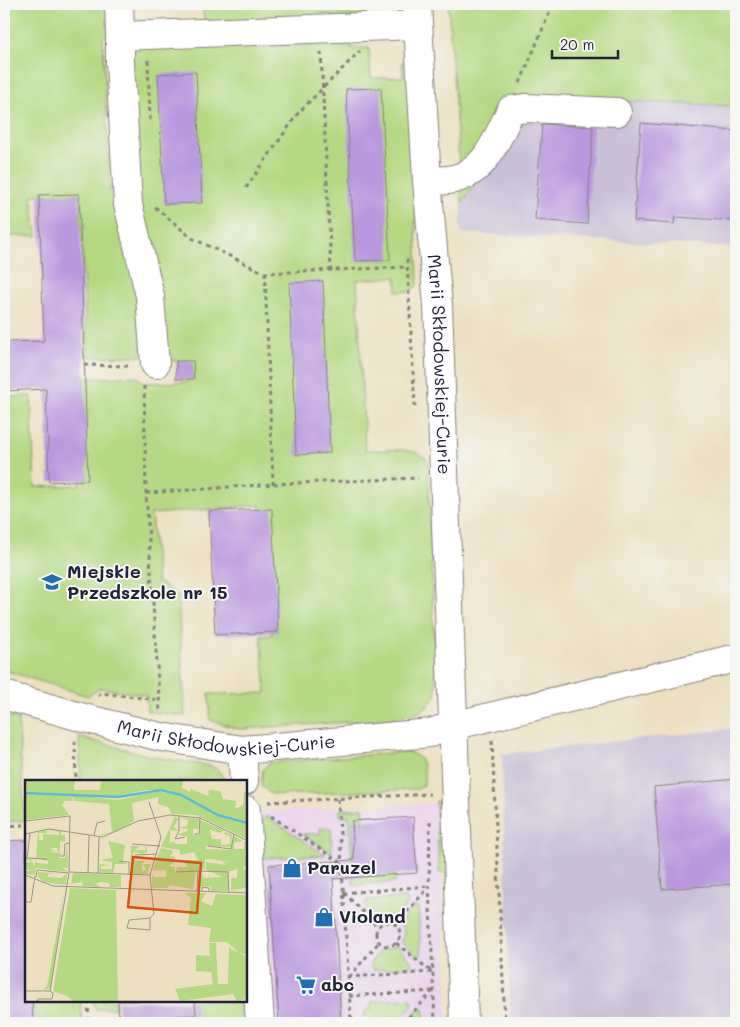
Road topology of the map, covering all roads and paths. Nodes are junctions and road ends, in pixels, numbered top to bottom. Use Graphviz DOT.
graph roads {
  1 [pos="118,4"];
  2 [pos="553,4"];
  3 [pos="418,14"];
  4 [pos="355,27"];
  5 [pos="320,29"];
  6 [pos="120,36"];
  7 [pos="323,87"];
  8 [pos="511,110"];
  9 [pos="617,112"];
  10 [pos="427,181"];
  11 [pos="246,188"];
  12 [pos="154,206"];
  13 [pos="407,257"];
  14 [pos="407,267"];
  15 [pos="436,267"];
  16 [pos="331,271"];
  17 [pos="265,273"];
  18 [pos="84,365"];
  19 [pos="148,365"];
  20 [pos="415,410"];
  21 [pos="417,469"];
  22 [pos="418,478"];
  23 [pos="273,484"];
  24 [pos="418,488"];
  25 [pos="146,492"];
  26 [pos="736,658"];
  27 [pos="4,696"];
  28 [pos="96,698"];
  29 [pos="159,700"];
  30 [pos="491,718"];
  31 [pos="452,726"];
  32 [pos="75,733"];
  33 [pos="161,737"];
  34 [pos="242,750"];
  35 [pos="76,780"];
  36 [pos="244,780"];
  37 [pos="430,787"];
  38 [pos="430,794"];
  39 [pos="338,800"];
  40 [pos="430,803"];
  41 [pos="259,809"];
  42 [pos="430,812"];
  43 [pos="25,825"];
  44 [pos="4,826"];
  45 [pos="341,863"];
  46 [pos="429,886"];
  47 [pos="343,893"];
  48 [pos="396,924"];
  49 [pos="378,927"];
  50 [pos="378,942"];
  51 [pos="396,943"];
  52 [pos="432,972"];
  53 [pos="348,977"];
  54 [pos="433,991"];
  55 [pos="349,996"];
  56 [pos="88,1002"];
  57 [pos="350,1016"];
  58 [pos="89,1023"];
  59 [pos="260,1023"];
  60 [pos="351,1023"];
  61 [pos="358,1023"];
  62 [pos="386,1023"];
  63 [pos="402,1023"];
  64 [pos="435,1023"];
  65 [pos="464,1023"];
  66 [pos="505,1023"];
  1 -- 6 [label="street"];
  2 -- 8 [label="path"];
  3 -- 4 [label="street"];
  3 -- 10 [label="street, Marii Skłodowskiej-Curie"];
  4 -- 5 [label="street"];
  4 -- 7 [label="path"];
  5 -- 6 [label="street"];
  5 -- 7 [label="path"];
  6 -- 19 [label="street"];
  7 -- 11 [label="path"];
  7 -- 16 [label="path"];
  8 -- 9 [label="street"];
  8 -- 10 [label="street"];
  10 -- 15 [label="street, Marii Skłodowskiej-Curie"];
  12 -- 17 [label="path"];
  13 -- 14 [label="path"];
  14 -- 15 [label="path"];
  14 -- 16 [label="path"];
  14 -- 20 [label="path"];
  15 -- 31 [label="street, Marii Skłodowskiej-Curie"];
  16 -- 17 [label="path"];
  17 -- 23 [label="path"];
  18 -- 19 [label="path"];
  19 -- 25 [label="path"];
  21 -- 22 [label="path"];
  22 -- 23 [label="path"];
  22 -- 24 [label="path"];
  23 -- 25 [label="path"];
  25 -- 29 [label="path"];
  26 -- 30 [label="street"];
  27 -- 33 [label="street, Marii Skłodowskiej-Curie"];
  28 -- 29 [label="path"];
  29 -- 33 [label="path"];
  30 -- 31 [label="street"];
  30 -- 66 [label="path"];
  31 -- 34 [label="street, Marii Skłodowskiej-Curie"];
  31 -- 65 [label="street, Marii Skłodowskiej-Curie"];
  32 -- 35 [label="path"];
  33 -- 34 [label="street, Marii Skłodowskiej-Curie"];
  34 -- 36 [label="street"];
  37 -- 38 [label="path"];
  38 -- 39 [label="path"];
  38 -- 40 [label="path"];
  39 -- 41 [label="path"];
  39 -- 45 [label="path"];
  41 -- 45 [label="path"];
  41 -- 59 [label="street"];
  42 -- 46 [label="path"];
  43 -- 44 [label="path"];
  45 -- 47 [label="path"];
  46 -- 47 [label="path"];
  46 -- 48 [label="path"];
  46 -- 52 [label="path"];
  47 -- 49 [label="path"];
  47 -- 53 [label="path"];
  48 -- 49 [label="path"];
  48 -- 51 [label="path"];
  49 -- 50 [label="path"];
  50 -- 51 [label="path"];
  50 -- 53 [label="path"];
  51 -- 52 [label="path"];
  52 -- 53 [label="path"];
  52 -- 54 [label="path"];
  53 -- 55 [label="path"];
  54 -- 55 [label="path"];
  54 -- 63 [label="path"];
  54 -- 64 [label="path"];
  55 -- 57 [label="path"];
  56 -- 58 [label="path"];
  57 -- 60 [label="path"];
  57 -- 61 [label="path"];
  62 -- 63 [label="path"];
}
